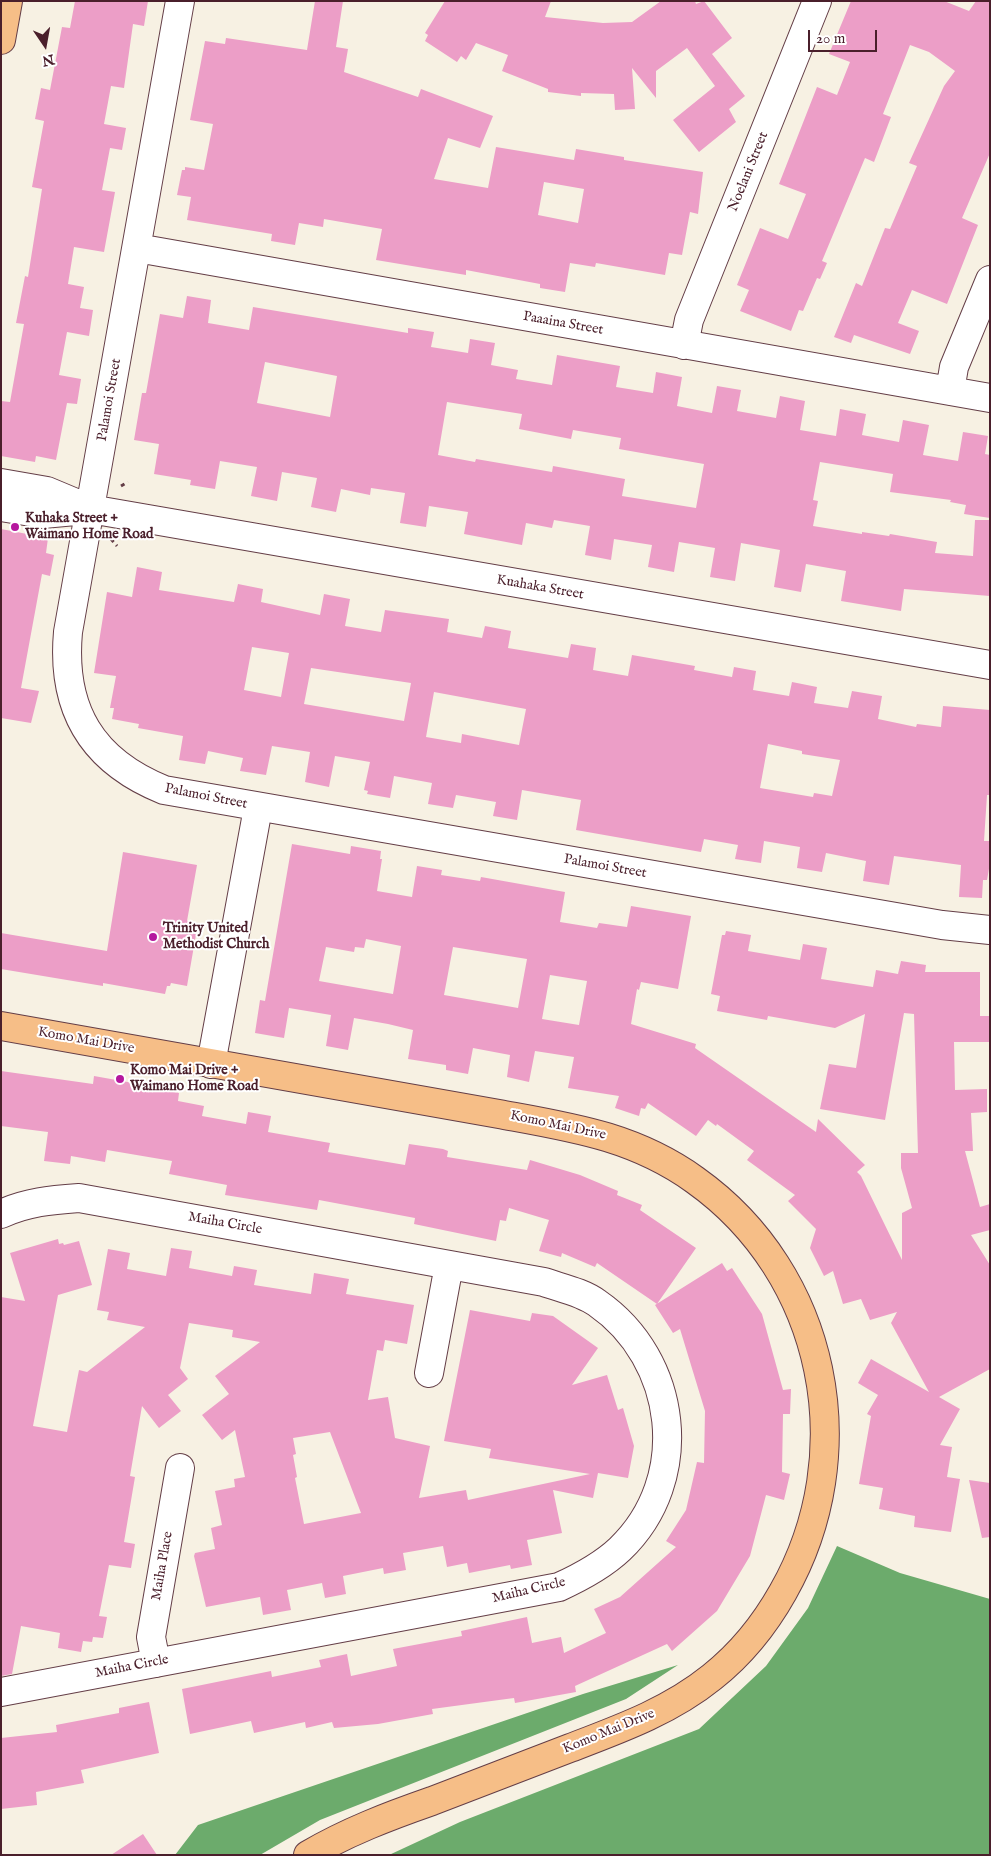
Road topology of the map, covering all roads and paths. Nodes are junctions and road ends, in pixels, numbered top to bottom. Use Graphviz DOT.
graph roads {
  1 [pos="8,1"];
  2 [pos="180,1"];
  3 [pos="818,1"];
  4 [pos="1,40"];
  5 [pos="137,248"];
  6 [pos="990,280"];
  7 [pos="684,345"];
  8 [pos="950,391"];
  9 [pos="990,398"];
  10 [pos="128,482"];
  11 [pos="1,483"];
  12 [pos="121,486"];
  13 [pos="1,507"];
  14 [pos="90,509"];
  15 [pos="111,539"];
  16 [pos="117,546"];
  17 [pos="990,665"];
  18 [pos="258,808"];
  19 [pos="990,930"];
  20 [pos="1,1026"];
  21 [pos="211,1064"];
  22 [pos="1,1214"];
  23 [pos="449,1265"];
  24 [pos="429,1373"];
  25 [pos="180,1468"];
  26 [pos="156,1663"];
  27 [pos="1,1692"];
  28 [pos="308,1855"];
  1 -- 4 [label="main road"];
  2 -- 5 [label="street, Palamoi Street"];
  3 -- 7 [label="street, Noelani Street"];
  5 -- 7 [label="street, Paaaina Street"];
  5 -- 14 [label="street, Palamoi Street"];
  6 -- 8 [label="street"];
  7 -- 8 [label="street, Paaaina Street"];
  8 -- 9 [label="street, Paaaina Street"];
  10 -- 12 [label="path"];
  11 -- 14 [label="street, Kuahaka Street"];
  13 -- 14 [label="street, Kuahaka Street"];
  14 -- 17 [label="street, Kuahaka Street"];
  14 -- 18 [label="street, Palamoi Street"];
  15 -- 16 [label="path"];
  18 -- 19 [label="street, Palamoi Street"];
  18 -- 21 [label="street"];
  20 -- 21 [label="main road, Komo Mai Drive"];
  21 -- 28 [label="main road, Komo Mai Drive"];
  22 -- 23 [label="street, Maiha Circle"];
  23 -- 24 [label="street"];
  23 -- 26 [label="street, Maiha Circle"];
  25 -- 26 [label="street, Maiha Place"];
  26 -- 27 [label="street, Maiha Circle"];
}
